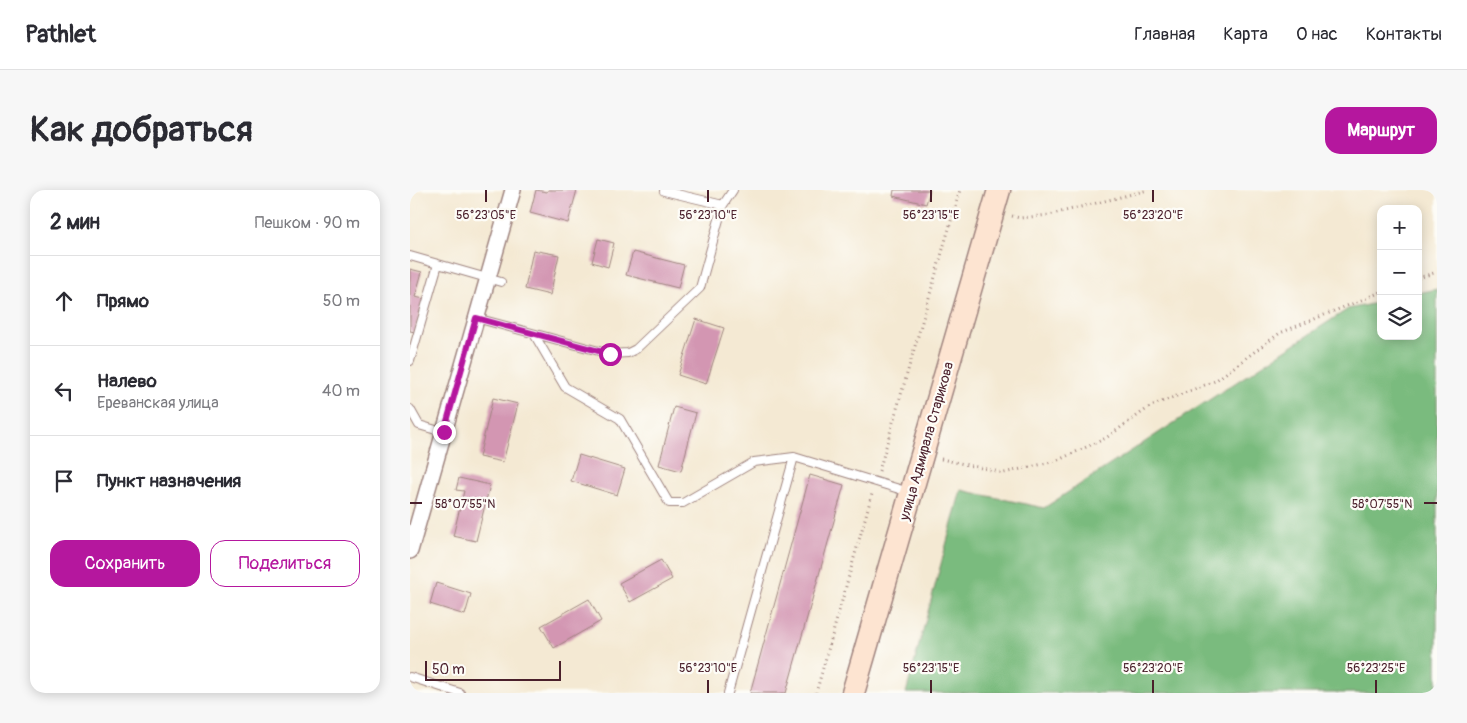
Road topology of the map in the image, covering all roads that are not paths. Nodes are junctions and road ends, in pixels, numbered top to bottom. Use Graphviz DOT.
graph roads {
  1 [pos="513,190"];
  2 [pos="664,190"];
  3 [pos="733,190"];
  4 [pos="999,190"];
  5 [pos="722,205"];
  6 [pos="410,256"];
  7 [pos="438,264"];
  8 [pos="494,280"];
  9 [pos="476,318"];
  10 [pos="534,334"];
  11 [pos="410,361"];
  12 [pos="410,409"];
  13 [pos="447,433"];
  14 [pos="794,456"];
  15 [pos="911,493"];
  16 [pos="410,551"];
  17 [pos="410,677"];
  18 [pos="460,693"];
  19 [pos="728,693"];
  20 [pos="853,693"];
  1 -- 8 [label="street"];
  2 -- 5 [label="lane"];
  3 -- 5 [label="lane"];
  4 -- 15 [label="street, улица Адмирала Старикова"];
  5 -- 10 [label="lane"];
  6 -- 7 [label="lane"];
  7 -- 8 [label="lane"];
  7 -- 11 [label="lane"];
  8 -- 9 [label="street"];
  9 -- 10 [label="lane"];
  9 -- 13 [label="street"];
  10 -- 14 [label="lane"];
  12 -- 13 [label="lane"];
  13 -- 16 [label="street"];
  14 -- 15 [label="lane"];
  14 -- 19 [label="lane"];
  15 -- 20 [label="street, улица Адмирала Старикова"];
  17 -- 18 [label="lane"];
}
